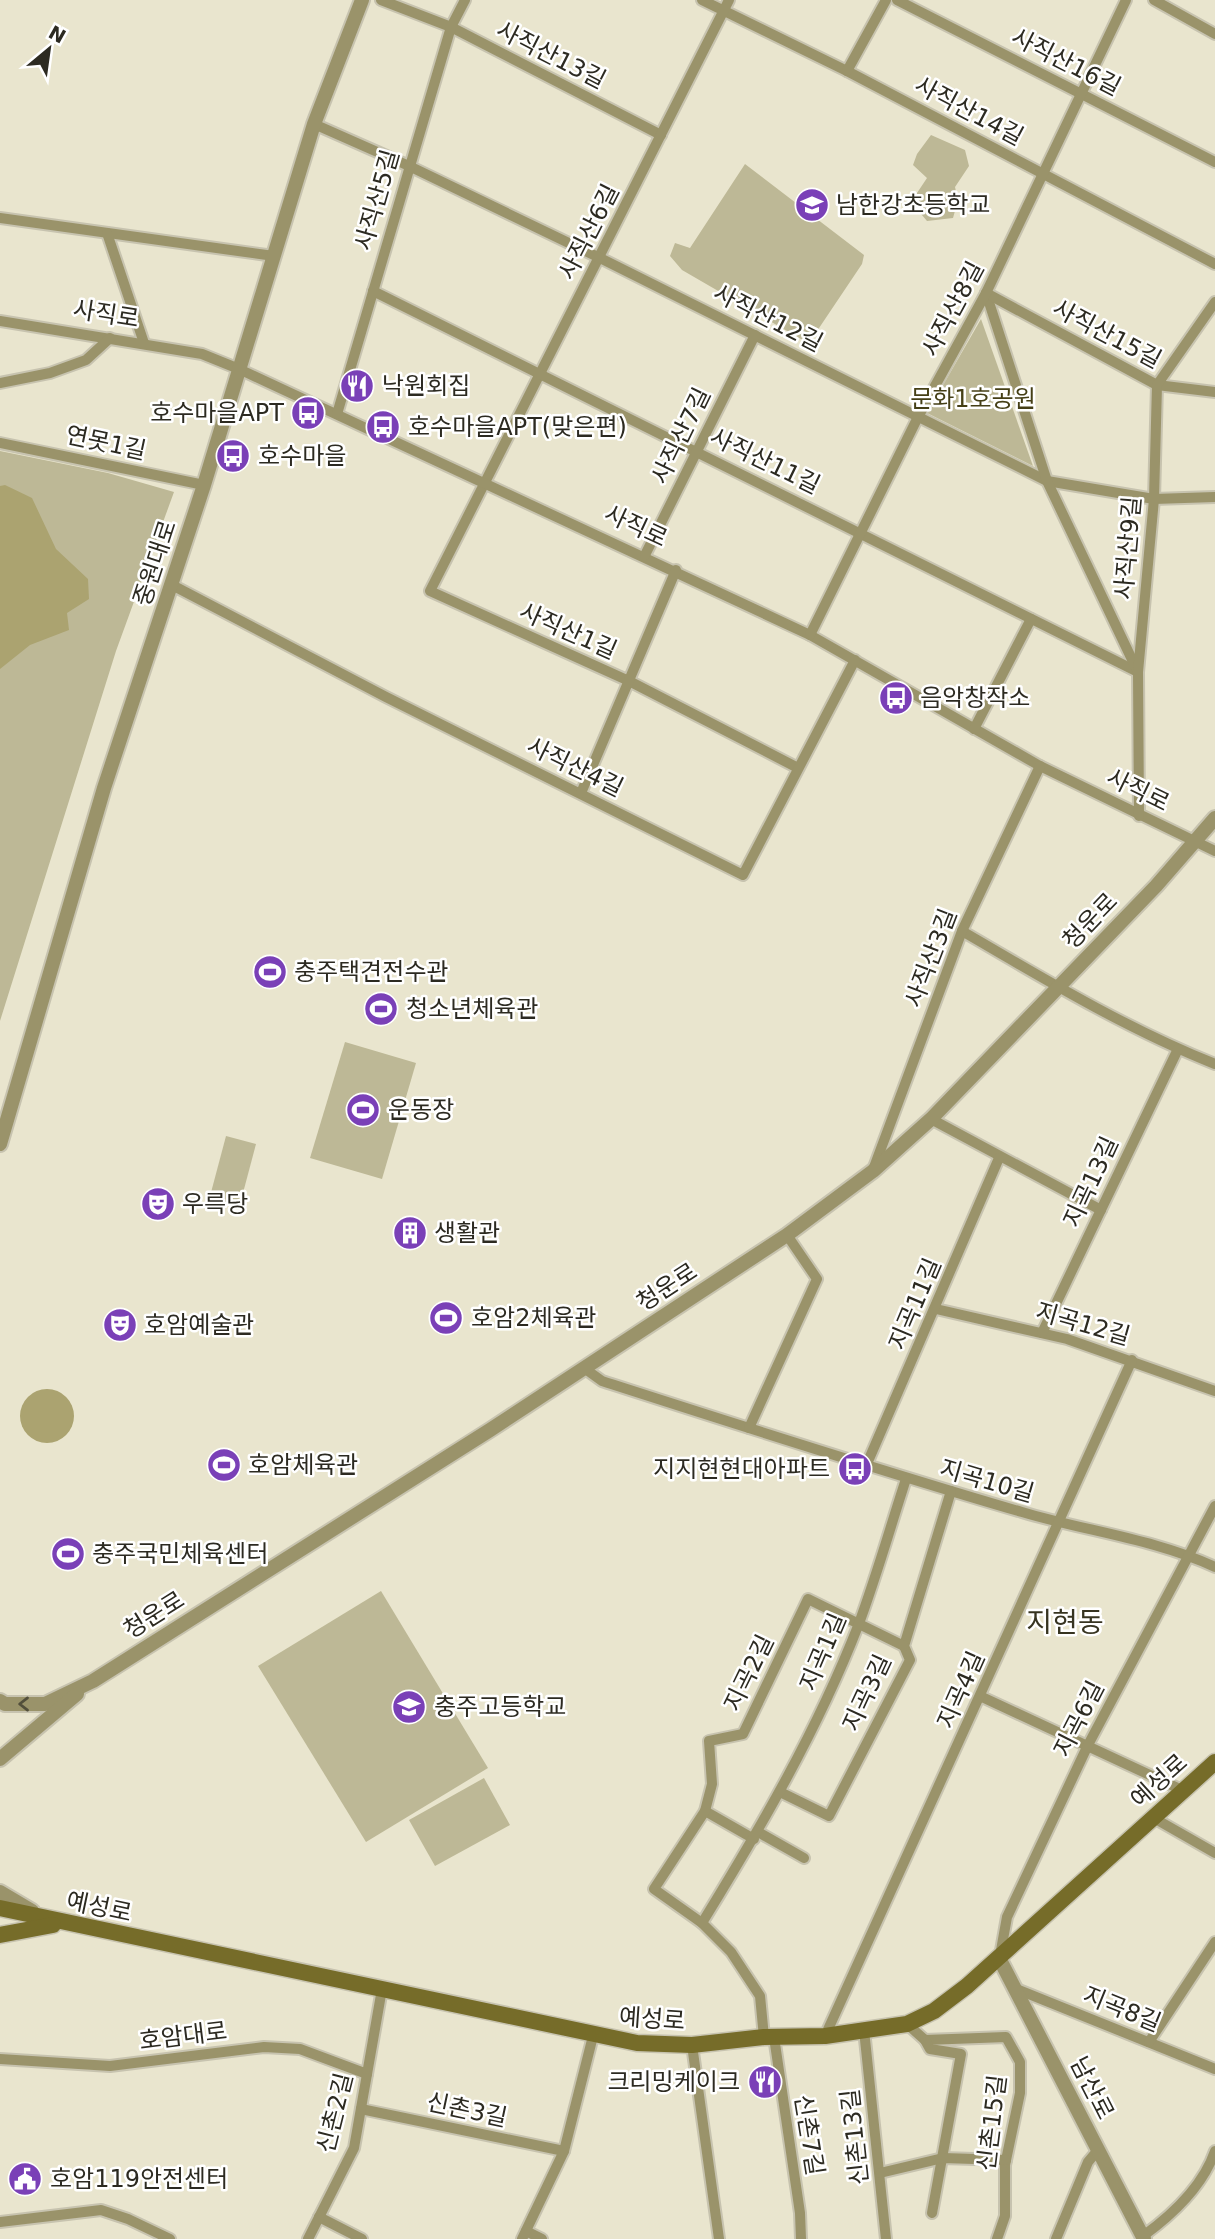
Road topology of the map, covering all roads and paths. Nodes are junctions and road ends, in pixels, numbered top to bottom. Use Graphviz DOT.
graph roads {
  1 [pos="362,0"];
  2 [pos="381,0"];
  3 [pos="464,0"];
  4 [pos="702,0"];
  5 [pos="886,0"];
  6 [pos="897,0"];
  7 [pos="1126,0"];
  8 [pos="1154,0"];
  9 [pos="727,5"];
  10 [pos="451,27"];
  11 [pos="1215,34"];
  12 [pos="847,71"];
  13 [pos="1083,95"];
  14 [pos="314,124"];
  15 [pos="661,135"];
  16 [pos="1215,162"];
  17 [pos="409,166"];
  18 [pos="1045,175"];
  19 [pos="0,218"];
  20 [pos="107,233"];
  21 [pos="274,256"];
  22 [pos="600,258"];
  23 [pos="1215,264"];
  24 [pos="373,291"];
  25 [pos="986,293"];
  26 [pos="1215,302"];
  27 [pos="0,321"];
  28 [pos="755,335"];
  29 [pos="110,338"];
  30 [pos="144,343"];
  31 [pos="239,369"];
  32 [pos="539,373"];
  33 [pos="0,383"];
  34 [pos="1157,385"];
  35 [pos="1215,392"];
  36 [pos="337,414"];
  37 [pos="918,417"];
  38 [pos="0,443"];
  39 [pos="697,451"];
  40 [pos="483,481"];
  41 [pos="1047,481"];
  42 [pos="204,485"];
  43 [pos="1215,497"];
  44 [pos="1154,499"];
  45 [pos="861,532"];
  46 [pos="645,555"];
  47 [pos="676,570"];
  48 [pos="172,585"];
  49 [pos="1031,619"];
  50 [pos="810,635"];
  51 [pos="855,660"];
  52 [pos="1138,672"];
  53 [pos="629,681"];
  54 [pos="974,729"];
  55 [pos="1040,766"];
  56 [pos="798,768"];
  57 [pos="581,793"];
  58 [pos="1139,817"];
  59 [pos="1215,818"];
  60 [pos="1193,841"];
  61 [pos="1215,851"];
  62 [pos="962,931"];
  63 [pos="1057,987"];
  64 [pos="1178,1049"];
  65 [pos="1215,1064"];
  66 [pos="932,1119"];
  67 [pos="0,1144"];
  68 [pos="999,1158"];
  69 [pos="873,1171"];
  70 [pos="1101,1210"];
  71 [pos="786,1235"];
  72 [pos="936,1309"];
  73 [pos="1042,1333"];
  74 [pos="1132,1360"];
  75 [pos="584,1368"];
  76 [pos="1215,1391"];
  77 [pos="750,1428"];
  78 [pos="866,1466"];
  79 [pos="906,1479"];
  80 [pos="951,1491"];
  81 [pos="1215,1506"];
  82 [pos="1059,1523"];
  83 [pos="1188,1554"];
  84 [pos="1215,1567"];
  85 [pos="858,1625"];
  86 [pos="904,1646"];
  87 [pos="93,1681"];
  88 [pos="982,1697"];
  89 [pos="0,1701"];
  90 [pos="1088,1745"];
  91 [pos="0,1759"];
  92 [pos="1215,1762"];
  93 [pos="1182,1790"];
  94 [pos="780,1792"];
  95 [pos="705,1811"];
  96 [pos="1152,1817"];
  97 [pos="756,1836"];
  98 [pos="1215,1853"];
  99 [pos="804,1858"];
  100 [pos="0,1892"];
  101 [pos="0,1908"];
  102 [pos="63,1923"];
  103 [pos="702,1923"];
  104 [pos="0,1934"];
  105 [pos="1215,1942"];
  106 [pos="999,1958"];
  107 [pos="1014,1988"];
  108 [pos="382,1990"];
  109 [pos="907,2024"];
  110 [pos="864,2030"];
  111 [pos="593,2036"];
  112 [pos="825,2036"];
  113 [pos="769,2037"];
  114 [pos="925,2040"];
  115 [pos="1149,2042"];
  116 [pos="692,2045"];
  117 [pos="0,2059"];
  118 [pos="1215,2069"];
  119 [pos="367,2074"];
  120 [pos="361,2109"];
  121 [pos="1098,2150"];
  122 [pos="564,2151"];
  123 [pos="1215,2151"];
  124 [pos="943,2158"];
  125 [pos="1006,2160"];
  126 [pos="880,2173"];
  127 [pos="932,2213"];
  128 [pos="319,2217"];
  129 [pos="0,2222"];
  130 [pos="524,2235"];
  131 [pos="1143,2237"];
  132 [pos="170,2239"];
  133 [pos="308,2239"];
  134 [pos="362,2239"];
  135 [pos="542,2239"];
  136 [pos="719,2239"];
  137 [pos="801,2239"];
  138 [pos="886,2239"];
  139 [pos="997,2239"];
  140 [pos="1056,2239"];
  1 -- 14 [label="street, 중원대로"];
  2 -- 10 [label="street, 사직산13길"];
  3 -- 10 [label="street, 사직산5길"];
  4 -- 9 [label="street, 사직산14길"];
  5 -- 12 [label="street"];
  6 -- 13 [label="street, 사직산16길"];
  7 -- 13 [label="street, 사직산8길"];
  8 -- 11 [label="street"];
  9 -- 12 [label="street, 사직산14길"];
  9 -- 15 [label="street, 사직산6길"];
  10 -- 15 [label="street, 사직산13길"];
  10 -- 17 [label="street, 사직산5길"];
  12 -- 18 [label="street, 사직산14길"];
  13 -- 16 [label="street, 사직산16길"];
  13 -- 18 [label="street, 사직산8길"];
  14 -- 17 [label="street, 사직산12길"];
  14 -- 21 [label="street, 중원대로"];
  15 -- 22 [label="street, 사직산6길"];
  17 -- 22 [label="street, 사직산12길"];
  17 -- 24 [label="street, 사직산5길"];
  18 -- 23 [label="street, 사직산14길"];
  18 -- 25 [label="street, 사직산8길"];
  19 -- 20 [label="street"];
  20 -- 21 [label="street"];
  20 -- 30 [label="street"];
  21 -- 31 [label="street, 중원대로"];
  22 -- 28 [label="street, 사직산12길"];
  22 -- 32 [label="street, 사직산6길"];
  24 -- 32 [label="street, 사직산11길"];
  24 -- 36 [label="street, 사직산5길"];
  25 -- 34 [label="street, 사직산15길"];
  25 -- 37 [label="street, 사직산8길"];
  25 -- 41 [label="street"];
  26 -- 34 [label="street"];
  27 -- 29 [label="street, 사직로"];
  28 -- 37 [label="street, 사직산12길"];
  28 -- 39 [label="street, 사직산7길"];
  29 -- 30 [label="street, 사직로"];
  29 -- 33 [label="street"];
  30 -- 31 [label="street, 사직로"];
  31 -- 36 [label="street, 사직로"];
  31 -- 42 [label="street, 중원대로"];
  32 -- 39 [label="street, 사직산11길"];
  32 -- 40 [label="street, 사직산6길"];
  34 -- 35 [label="street, 사직산15길"];
  34 -- 44 [label="street, 사직산9길"];
  36 -- 40 [label="street, 사직로"];
  37 -- 41 [label="street, 사직산12길"];
  37 -- 45 [label="street, 사직산8길"];
  38 -- 42 [label="street, 연못1길"];
  39 -- 45 [label="street, 사직산11길"];
  39 -- 46 [label="street, 사직산7길"];
  40 -- 46 [label="street, 사직로"];
  40 -- 53 [label="street, 사직산1길"];
  41 -- 44 [label="street, 사직산12길"];
  41 -- 52 [label="street"];
  42 -- 48 [label="street, 중원대로"];
  43 -- 44 [label="street, 사직산12길"];
  44 -- 52 [label="street, 사직산9길"];
  45 -- 49 [label="street, 사직산11길"];
  45 -- 50 [label="street, 사직산8길"];
  46 -- 47 [label="street, 사직로"];
  47 -- 50 [label="street, 사직로"];
  47 -- 53 [label="street"];
  48 -- 57 [label="street, 사직산4길"];
  48 -- 67 [label="street, 중원대로"];
  49 -- 52 [label="street, 사직산11길"];
  49 -- 54 [label="street"];
  50 -- 51 [label="street, 사직로"];
  51 -- 54 [label="street, 사직로"];
  51 -- 56 [label="street, 사직산4길"];
  52 -- 58 [label="street, 사직산9길"];
  53 -- 56 [label="street, 사직산1길"];
  53 -- 57 [label="street"];
  54 -- 55 [label="street, 사직로"];
  55 -- 58 [label="street, 사직로"];
  55 -- 62 [label="street, 사직산3길"];
  56 -- 57 [label="street, 사직산4길"];
  58 -- 60 [label="street, 사직로"];
  59 -- 60 [label="street"];
  60 -- 61 [label="street, 사직로"];
  60 -- 63 [label="street, 청운로"];
  62 -- 63 [label="street"];
  62 -- 69 [label="street, 사직산3길"];
  63 -- 64 [label="street"];
  63 -- 66 [label="street, 청운로"];
  64 -- 65 [label="street"];
  64 -- 70 [label="street, 지곡13길"];
  66 -- 68 [label="street"];
  66 -- 69 [label="street, 청운로"];
  68 -- 70 [label="street"];
  68 -- 72 [label="street, 지곡11길"];
  69 -- 71 [label="street, 청운로"];
  70 -- 73 [label="street, 지곡13길"];
  71 -- 75 [label="street, 청운로"];
  71 -- 77 [label="street"];
  72 -- 73 [label="street, 지곡12길"];
  72 -- 78 [label="street, 지곡11길"];
  73 -- 74 [label="street, 지곡12길"];
  74 -- 76 [label="street, 지곡12길"];
  74 -- 82 [label="street, 지곡4길"];
  75 -- 77 [label="street, 지곡10길"];
  75 -- 87 [label="street, 청운로"];
  77 -- 78 [label="street, 지곡10길"];
  78 -- 79 [label="street, 지곡10길"];
  79 -- 80 [label="street, 지곡10길"];
  79 -- 85 [label="street, 지곡1길"];
  80 -- 82 [label="street, 지곡10길"];
  80 -- 86 [label="street, 지곡3길"];
  81 -- 83 [label="street, 지곡6길"];
  82 -- 83 [label="street, 지곡10길"];
  82 -- 88 [label="street, 지곡4길"];
  83 -- 84 [label="street, 지곡10길"];
  83 -- 90 [label="street, 지곡6길"];
  85 -- 86 [label="street"];
  85 -- 94 [label="street, 지곡1길"];
  85 -- 95 [label="street, 지곡2길"];
  86 -- 94 [label="street, 지곡3길"];
  87 -- 89 [label="street, one-way"];
  87 -- 91 [label="street"];
  88 -- 90 [label="street"];
  88 -- 112 [label="street, 지곡4길"];
  90 -- 93 [label="street"];
  90 -- 106 [label="street, 지곡6길"];
  92 -- 93 [label="main road, 예성로"];
  93 -- 96 [label="main road, 예성로"];
  94 -- 97 [label="street, 지곡1길"];
  95 -- 97 [label="street"];
  95 -- 103 [label="street, 지곡2길"];
  96 -- 98 [label="street"];
  96 -- 106 [label="main road, 예성로"];
  97 -- 99 [label="street"];
  97 -- 103 [label="street, 지곡1길"];
  100 -- 102 [label="street"];
  101 -- 102 [label="main road, 예성로"];
  102 -- 104 [label="main road"];
  102 -- 108 [label="main road, 예성로"];
  103 -- 113 [label="street"];
  105 -- 115 [label="street"];
  106 -- 107 [label="street, 남산로"];
  106 -- 109 [label="main road, 예성로"];
  107 -- 115 [label="street, 지곡8길"];
  107 -- 121 [label="street, 남산로"];
  108 -- 111 [label="main road, 예성로"];
  108 -- 119 [label="street, 신촌2길"];
  109 -- 110 [label="main road, 예성로"];
  109 -- 114 [label="street"];
  110 -- 112 [label="main road, 예성로"];
  110 -- 126 [label="street, 신촌13길"];
  111 -- 116 [label="main road, 예성로"];
  111 -- 122 [label="street"];
  112 -- 113 [label="main road, 예성로"];
  113 -- 116 [label="main road, 예성로"];
  113 -- 137 [label="street, 신촌7길"];
  114 -- 124 [label="street"];
  114 -- 125 [label="street, 신촌15길"];
  115 -- 118 [label="street, 지곡8길"];
  116 -- 136 [label="street"];
  117 -- 119 [label="street, 호암대로"];
  119 -- 120 [label="street, 신촌2길"];
  120 -- 122 [label="street, 신촌3길"];
  120 -- 128 [label="street, 신촌2길"];
  121 -- 131 [label="street, 남산로"];
  121 -- 140 [label="street"];
  122 -- 130 [label="street"];
  123 -- 131 [label="street"];
  124 -- 125 [label="street"];
  124 -- 126 [label="street"];
  124 -- 127 [label="street"];
  125 -- 139 [label="street, 신촌15길"];
  126 -- 138 [label="street, 신촌13길"];
  128 -- 133 [label="street, 신촌2길"];
  128 -- 134 [label="street"];
  129 -- 132 [label="street"];
  130 -- 135 [label="street"];
}
